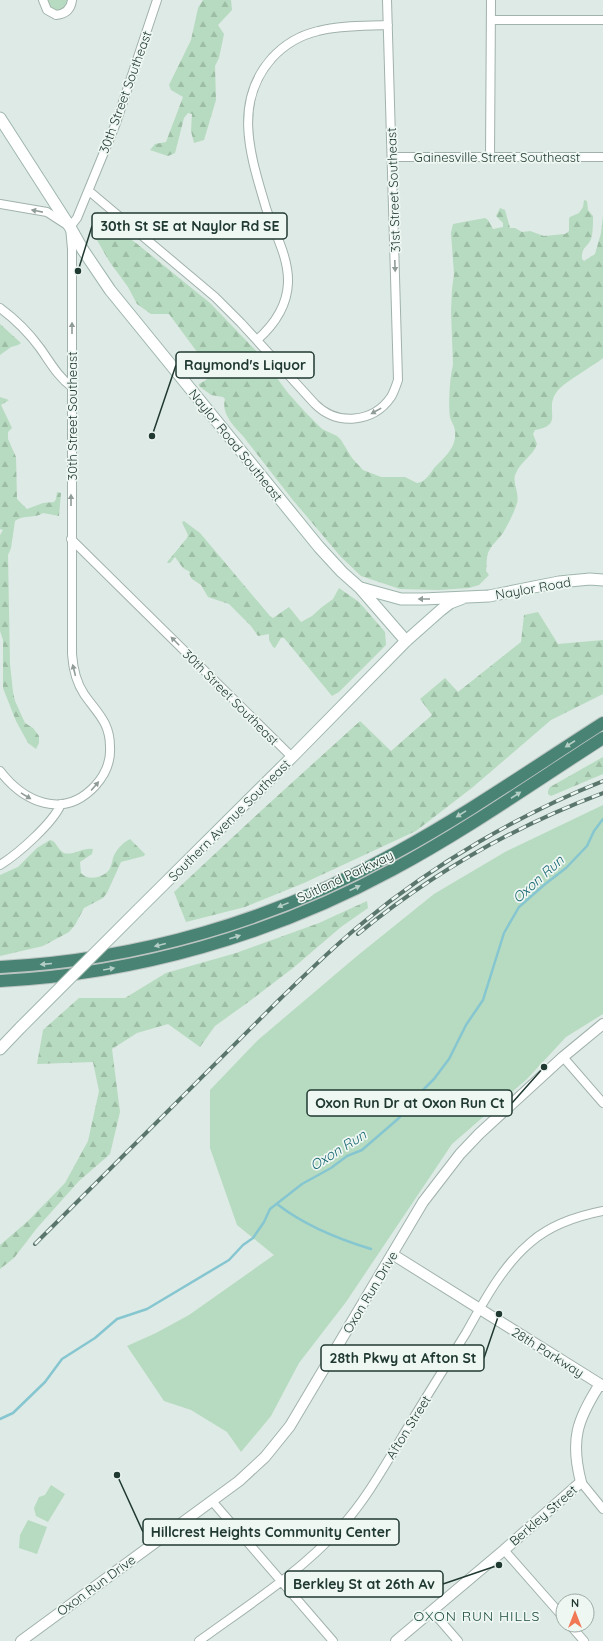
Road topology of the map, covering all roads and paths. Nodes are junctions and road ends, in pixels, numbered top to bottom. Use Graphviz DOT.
graph roads {
  1 [pos="43,0"];
  2 [pos="72,0"];
  3 [pos="157,0"];
  4 [pos="387,0"];
  5 [pos="491,0"];
  6 [pos="490,20"];
  7 [pos="603,20"];
  8 [pos="388,26"];
  9 [pos="0,118"];
  10 [pos="490,157"];
  11 [pos="603,157"];
  12 [pos="392,158"];
  13 [pos="89,191"];
  14 [pos="0,204"];
  15 [pos="70,227"];
  16 [pos="0,308"];
  17 [pos="257,340"];
  18 [pos="72,387"];
  19 [pos="71,539"];
  20 [pos="603,580"];
  21 [pos="360,588"];
  22 [pos="463,598"];
  23 [pos="406,641"];
  24 [pos="603,722"];
  25 [pos="603,738"];
  26 [pos="292,757"];
  27 [pos="0,771"];
  28 [pos="61,804"];
  29 [pos="0,865"];
  30 [pos="0,967"];
  31 [pos="0,981"];
  32 [pos="603,1024"];
  33 [pos="0,1049"];
  34 [pos="563,1057"];
  35 [pos="603,1104"];
  36 [pos="603,1211"];
  37 [pos="392,1254"];
  38 [pos="480,1309"];
  39 [pos="601,1385"];
  40 [pos="581,1482"];
  41 [pos="212,1501"];
  42 [pos="603,1509"];
  43 [pos="504,1550"];
  44 [pos="281,1580"];
  45 [pos="555,1608"];
  46 [pos="432,1611"];
  47 [pos="577,1633"];
  48 [pos="20,1641"];
  49 [pos="199,1641"];
  50 [pos="333,1641"];
  51 [pos="396,1641"];
  52 [pos="458,1641"];
  53 [pos="584,1641"];
  1 -- 2 [label="street"];
  3 -- 13 [label="street, 30th Street Southeast"];
  4 -- 8 [label="street, 31st Street Southeast"];
  5 -- 6 [label="street"];
  6 -- 7 [label="street"];
  6 -- 10 [label="street"];
  8 -- 12 [label="street, 31st Street Southeast"];
  8 -- 17 [label="street"];
  9 -- 15 [label="main road, Naylor Road Southeast"];
  10 -- 11 [label="street, Gainesville Street Southeast"];
  10 -- 12 [label="street, Gainesville Street Southeast"];
  12 -- 17 [label="street, 31st Street Southeast, one-way"];
  13 -- 15 [label="street, 30th Street Southeast"];
  13 -- 17 [label="street"];
  15 -- 14 [label="street, one-way"];
  18 -- 15 [label="street, 30th Street Southeast, one-way"];
  15 -- 21 [label="main road, Naylor Road Southeast"];
  16 -- 18 [label="street"];
  19 -- 18 [label="street, 30th Street Southeast, one-way"];
  26 -- 19 [label="street, 30th Street Southeast, one-way"];
  28 -- 19 [label="street, one-way"];
  20 -- 22 [label="main road, Naylor Road"];
  22 -- 21 [label="main road, Naylor Road, one-way"];
  21 -- 23 [label="main road, Naylor Road Southeast"];
  22 -- 23 [label="main road, Southern Avenue Southeast"];
  23 -- 26 [label="main road, Southern Avenue Southeast"];
  24 -- 30 [label="highway, Suitland Parkway, one-way"];
  31 -- 25 [label="highway, Suitland Parkway, one-way"];
  26 -- 33 [label="main road, Southern Avenue Southeast, bridge"];
  27 -- 28 [label="street, one-way"];
  28 -- 29 [label="street"];
  32 -- 34 [label="street, Oxon Run Drive"];
  34 -- 35 [label="street"];
  34 -- 37 [label="street, Oxon Run Drive"];
  36 -- 38 [label="street, Afton Street"];
  37 -- 38 [label="street, 28th Parkway"];
  37 -- 41 [label="street, Oxon Run Drive"];
  38 -- 39 [label="street, 28th Parkway"];
  38 -- 44 [label="street, Afton Street"];
  39 -- 40 [label="street"];
  40 -- 42 [label="street"];
  40 -- 43 [label="street, Berkley Street"];
  41 -- 44 [label="street"];
  41 -- 48 [label="street, Oxon Run Drive"];
  43 -- 45 [label="street"];
  43 -- 46 [label="street, Berkley Street"];
  44 -- 49 [label="street, Afton Street"];
  44 -- 50 [label="street"];
  46 -- 51 [label="street, Berkley Street"];
  46 -- 52 [label="street"];
  47 -- 53 [label="street"];
}
